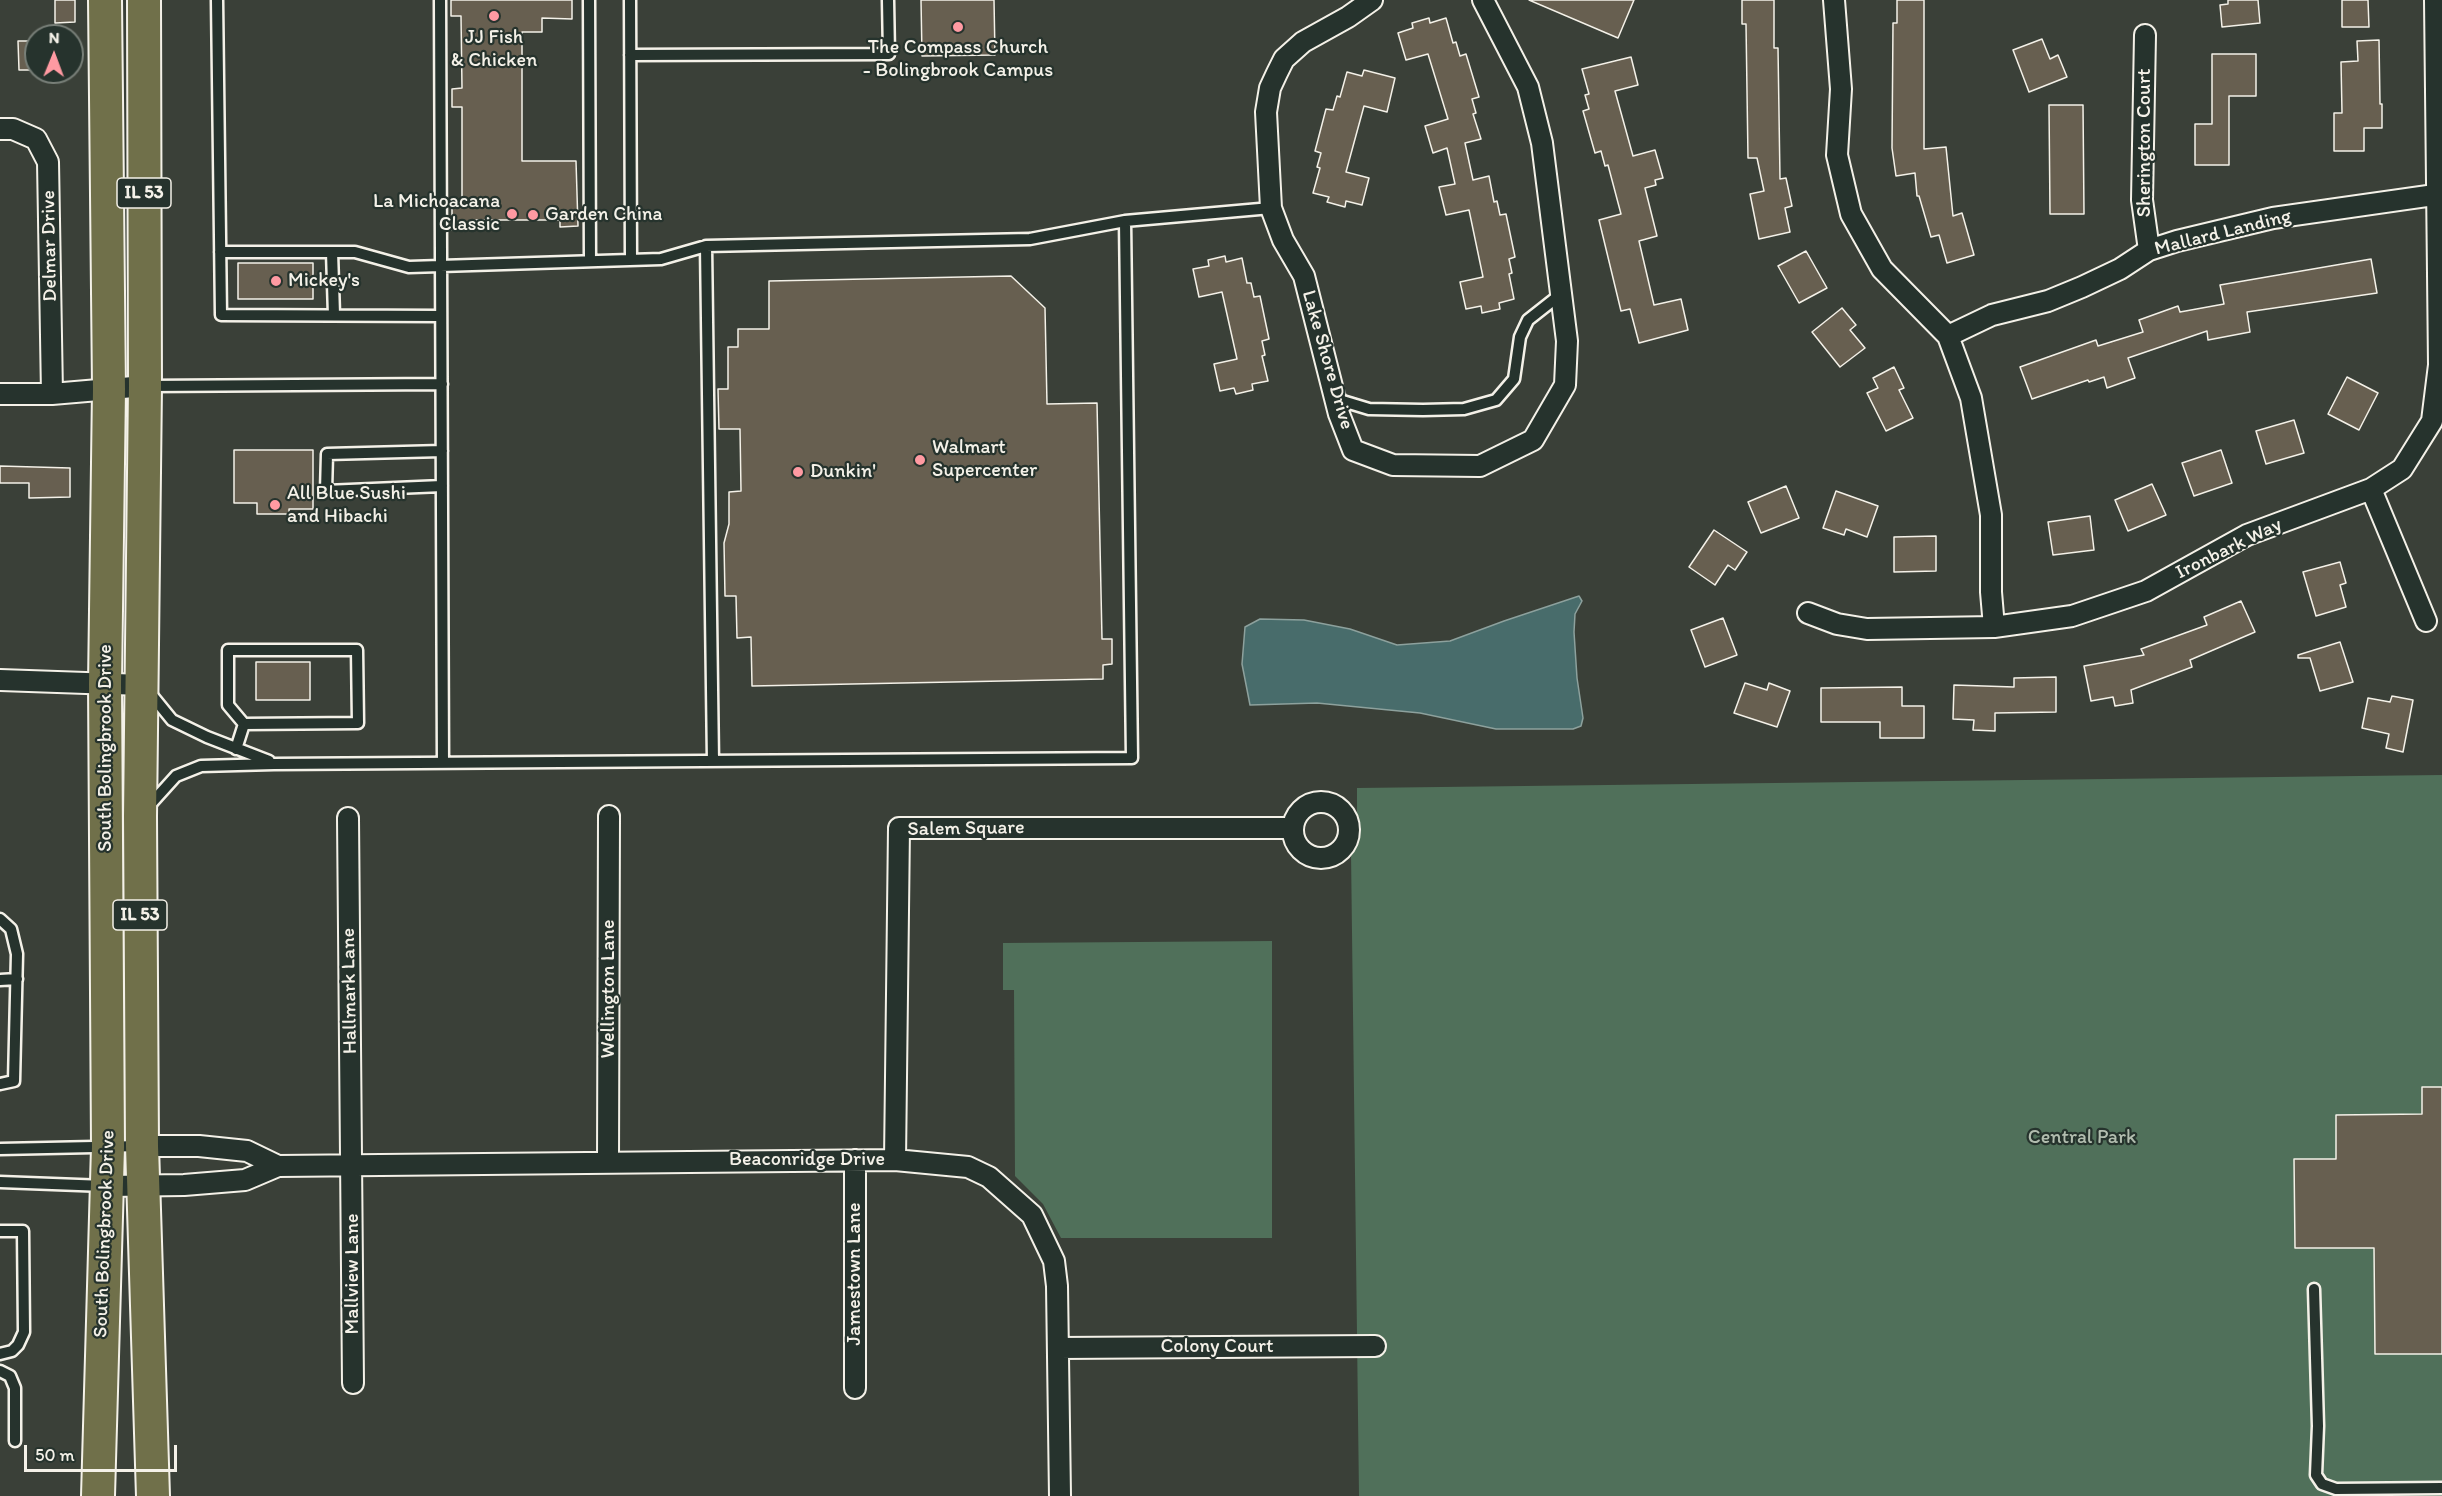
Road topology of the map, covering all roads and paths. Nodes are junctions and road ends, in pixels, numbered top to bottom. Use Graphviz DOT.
graph roads {
  1 [pos="105,0"];
  2 [pos="144,0"];
  3 [pos="217,0"];
  4 [pos="440,0"];
  5 [pos="589,0"];
  6 [pos="630,0"];
  7 [pos="888,0"];
  8 [pos="1372,0"];
  9 [pos="1483,0"];
  10 [pos="1834,0"];
  11 [pos="2435,0"];
  12 [pos="2145,34"];
  13 [pos="630,55"];
  14 [pos="0,129"];
  15 [pos="2440,194"];
  16 [pos="1271,208"];
  17 [pos="1125,221"];
  18 [pos="706,246"];
  19 [pos="2149,250"];
  20 [pos="220,252"];
  21 [pos="332,252"];
  22 [pos="631,260"];
  23 [pos="590,261"];
  24 [pos="441,265"];
  25 [pos="1562,293"];
  26 [pos="334,315"];
  27 [pos="441,316"];
  28 [pos="1948,336"];
  29 [pos="442,384"];
  30 [pos="145,386"];
  31 [pos="109,389"];
  32 [pos="0,394"];
  33 [pos="52,394"];
  34 [pos="1336,399"];
  35 [pos="442,452"];
  36 [pos="442,486"];
  37 [pos="2371,489"];
  38 [pos="1808,613"];
  39 [pos="2426,621"];
  40 [pos="1994,627"];
  41 [pos="0,680"];
  42 [pos="105,684"];
  43 [pos="143,685"];
  44 [pos="244,724"];
  45 [pos="236,749"];
  46 [pos="713,761"];
  47 [pos="443,762"];
  48 [pos="274,764"];
  49 [pos="140,816"];
  50 [pos="609,816"];
  51 [pos="348,818"];
  52 [pos="1292,828"];
  53 [pos="0,919"];
  54 [pos="17,979"];
  55 [pos="0,980"];
  56 [pos="0,1084"];
  57 [pos="142,1146"];
  58 [pos="108,1147"];
  59 [pos="0,1149"];
  60 [pos="855,1160"];
  61 [pos="895,1160"];
  62 [pos="608,1161"];
  63 [pos="352,1164"];
  64 [pos="278,1166"];
  65 [pos="0,1182"];
  66 [pos="108,1186"];
  67 [pos="143,1186"];
  68 [pos="0,1231"];
  69 [pos="2314,1289"];
  70 [pos="1375,1346"];
  71 [pos="1058,1348"];
  72 [pos="0,1354"];
  73 [pos="0,1371"];
  74 [pos="353,1383"];
  75 [pos="855,1388"];
  76 [pos="15,1441"];
  77 [pos="2442,1488"];
  78 [pos="98,1496"];
  79 [pos="153,1496"];
  80 [pos="1060,1496"];
  1 -- 31 [label="main road, South Bolingbrook Drive / IL 53"];
  2 -- 30 [label="main road, South Bolingbrook Drive / IL 53"];
  3 -- 20 [label="lane"];
  4 -- 24 [label="lane"];
  5 -- 23 [label="lane"];
  6 -- 13 [label="lane"];
  7 -- 13 [label="lane"];
  8 -- 16 [label="street, Lake Shore Drive"];
  9 -- 25 [label="street, Lake Shore Drive"];
  10 -- 28 [label="street"];
  11 -- 15 [label="street, Ironbark Way"];
  12 -- 19 [label="street, Sherington Court"];
  13 -- 22 [label="lane"];
  14 -- 33 [label="street, Delmar Drive"];
  15 -- 19 [label="street, Mallard Landing"];
  15 -- 37 [label="street, Ironbark Way"];
  16 -- 17 [label="lane"];
  16 -- 34 [label="street, Lake Shore Drive"];
  17 -- 18 [label="lane"];
  17 -- 46 [label="lane"];
  18 -- 22 [label="lane"];
  18 -- 46 [label="lane"];
  19 -- 28 [label="street, Mallard Landing"];
  20 -- 21 [label="lane"];
  20 -- 26 [label="lane"];
  21 -- 24 [label="lane"];
  21 -- 26 [label="lane"];
  22 -- 23 [label="lane"];
  23 -- 24 [label="lane"];
  24 -- 27 [label="lane"];
  25 -- 34 [label="lane"];
  25 -- 34 [label="street, Lake Shore Drive"];
  26 -- 27 [label="lane"];
  27 -- 29 [label="lane"];
  28 -- 40 [label="street"];
  29 -- 30 [label="lane"];
  29 -- 35 [label="lane"];
  30 -- 31 [label="street"];
  30 -- 43 [label="main road, South Bolingbrook Drive / IL 53"];
  31 -- 33 [label="street"];
  31 -- 42 [label="main road, South Bolingbrook Drive / IL 53"];
  32 -- 33 [label="street"];
  35 -- 36 [label="lane"];
  35 -- 36 [label="lane"];
  36 -- 47 [label="lane"];
  37 -- 39 [label="street"];
  37 -- 40 [label="street, Ironbark Way"];
  38 -- 40 [label="street, Ironbark Way"];
  41 -- 42 [label="street"];
  42 -- 43 [label="street"];
  42 -- 58 [label="main road, South Bolingbrook Drive / IL 53"];
  43 -- 45 [label="lane"];
  43 -- 49 [label="main road, South Bolingbrook Drive / IL 53"];
  44 -- 44 [label="lane"];
  44 -- 45 [label="lane"];
  45 -- 48 [label="lane"];
  46 -- 47 [label="lane"];
  47 -- 48 [label="lane"];
  48 -- 49 [label="lane"];
  49 -- 57 [label="main road, South Bolingbrook Drive / IL 53"];
  50 -- 62 [label="street, Wellington Lane"];
  51 -- 63 [label="street, Hallmark Lane"];
  52 -- 61 [label="street, Salem Square"];
  53 -- 54 [label="lane"];
  54 -- 55 [label="lane"];
  54 -- 56 [label="lane"];
  57 -- 58 [label="lane"];
  57 -- 64 [label="street, Beaconridge Drive"];
  57 -- 67 [label="main road, South Bolingbrook Drive / IL 53"];
  58 -- 59 [label="lane"];
  58 -- 66 [label="main road, South Bolingbrook Drive / IL 53"];
  60 -- 61 [label="street, Beaconridge Drive"];
  60 -- 62 [label="street, Beaconridge Drive"];
  60 -- 75 [label="street, Jamestown Lane"];
  61 -- 71 [label="street, Beaconridge Drive"];
  62 -- 63 [label="street, Beaconridge Drive"];
  63 -- 64 [label="street, Beaconridge Drive"];
  63 -- 74 [label="street, Mallview Lane"];
  64 -- 67 [label="street, Beaconridge Drive"];
  65 -- 66 [label="lane"];
  66 -- 67 [label="street, Beaconridge Drive"];
  66 -- 78 [label="main road, South Bolingbrook Drive / IL 53"];
  67 -- 79 [label="main road, South Bolingbrook Drive / IL 53"];
  68 -- 72 [label="lane"];
  69 -- 77 [label="lane"];
  70 -- 71 [label="street, Colony Court"];
  71 -- 80 [label="street, Beaconridge Drive"];
  73 -- 76 [label="lane"];
}
